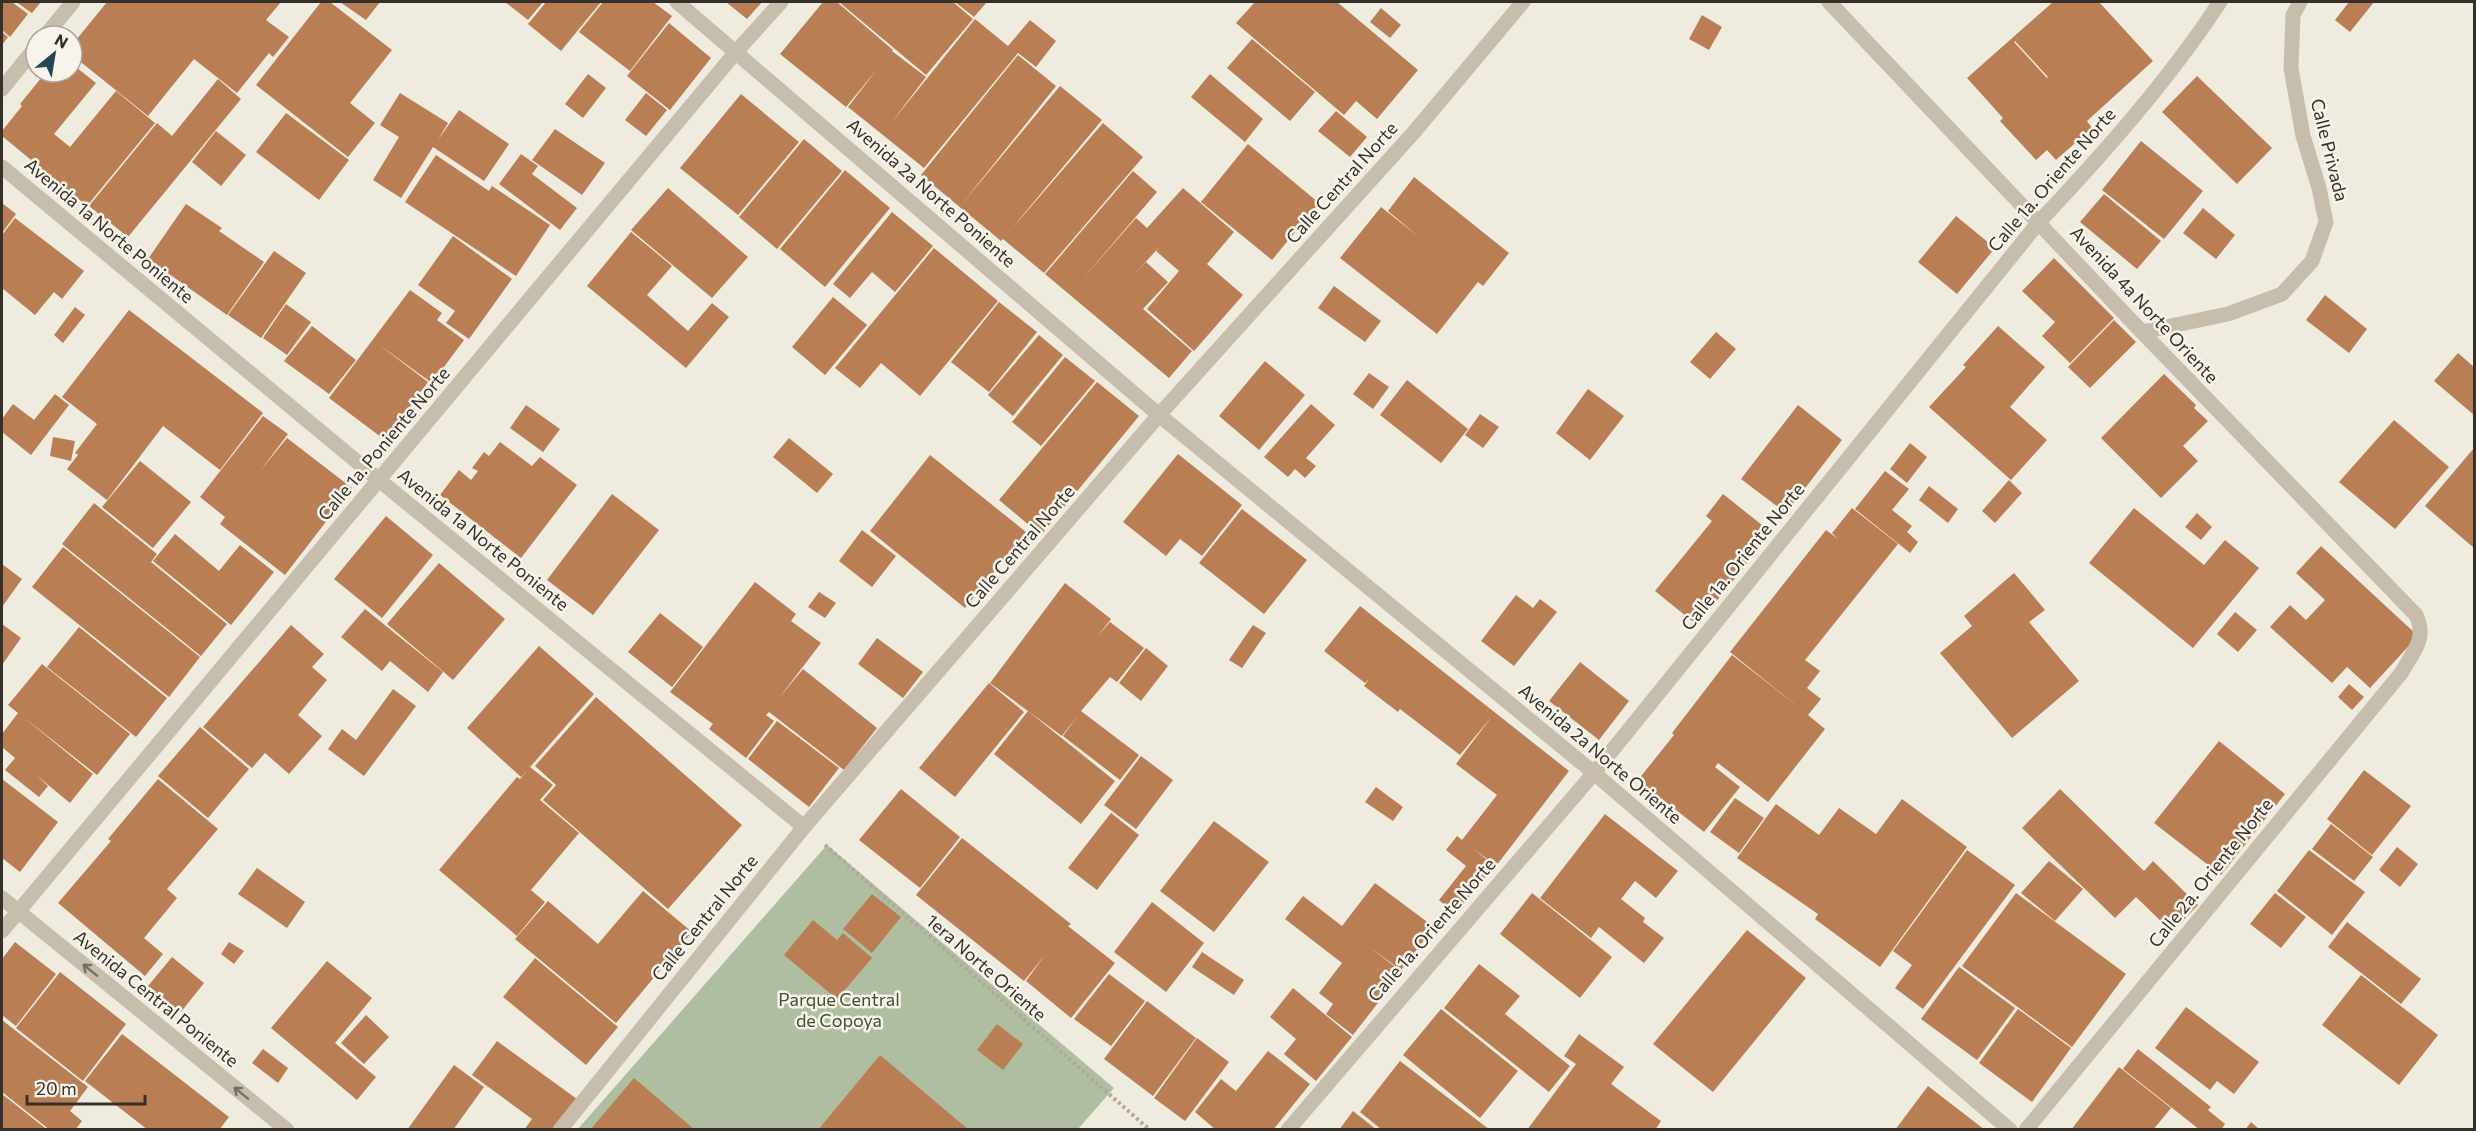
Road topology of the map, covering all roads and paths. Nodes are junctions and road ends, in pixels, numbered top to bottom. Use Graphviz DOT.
graph roads {
  1 [pos="73,2"];
  2 [pos="677,2"];
  3 [pos="781,2"];
  4 [pos="1523,2"];
  5 [pos="1829,2"];
  6 [pos="2220,2"];
  7 [pos="2300,2"];
  8 [pos="55,24"];
  9 [pos="736,52"];
  10 [pos="24,62"];
  11 [pos="2,90"];
  12 [pos="2,167"];
  13 [pos="2039,222"];
  14 [pos="2142,332"];
  15 [pos="1159,415"];
  16 [pos="379,480"];
  17 [pos="2421,638"];
  18 [pos="1593,773"];
  19 [pos="804,827"];
  20 [pos="2,898"];
  21 [pos="18,911"];
  22 [pos="2,932"];
  23 [pos="286,1130"];
  24 [pos="560,1130"];
  25 [pos="1150,1130"];
  26 [pos="1288,1130"];
  27 [pos="2010,1130"];
  28 [pos="2026,1130"];
  1 -- 8 [label="street"];
  2 -- 9 [label="street, Avenida 2a Norte Poniente"];
  3 -- 9 [label="street, Calle 1a. Poniente Norte"];
  4 -- 15 [label="street, Calle Central Norte"];
  5 -- 13 [label="street, Avenida 4a Norte Oriente"];
  6 -- 13 [label="street, Calle 1a. Oriente Norte"];
  7 -- 14 [label="street, Calle Privada"];
  9 -- 15 [label="street, Avenida 2a Norte Poniente"];
  9 -- 16 [label="street, Calle 1a. Poniente Norte"];
  10 -- 11 [label="street"];
  12 -- 16 [label="street, Avenida 1a Norte Poniente"];
  13 -- 14 [label="street, Avenida 4a Norte Oriente"];
  13 -- 18 [label="street, Calle 1a. Oriente Norte"];
  14 -- 17 [label="street, Avenida 4a Norte Oriente"];
  15 -- 18 [label="street, Avenida 2a Norte Oriente"];
  15 -- 19 [label="street, Calle Central Norte"];
  16 -- 19 [label="street, Avenida 1a Norte Poniente"];
  16 -- 21 [label="street, Calle 1a. Poniente Norte"];
  17 -- 28 [label="street, Calle 2a. Oriente Norte"];
  18 -- 26 [label="street, Calle 1a. Oriente Norte"];
  18 -- 27 [label="street, Avenida 2a Norte Oriente"];
  19 -- 24 [label="street, Calle Central Norte"];
  19 -- 25 [label="path, 1era Norte Oriente"];
  20 -- 21 [label="street, Avenida Central Poniente"];
  21 -- 22 [label="street, Calle 1a. Poniente Norte"];
  23 -- 21 [label="street, Avenida Central Poniente, one-way"];
}
